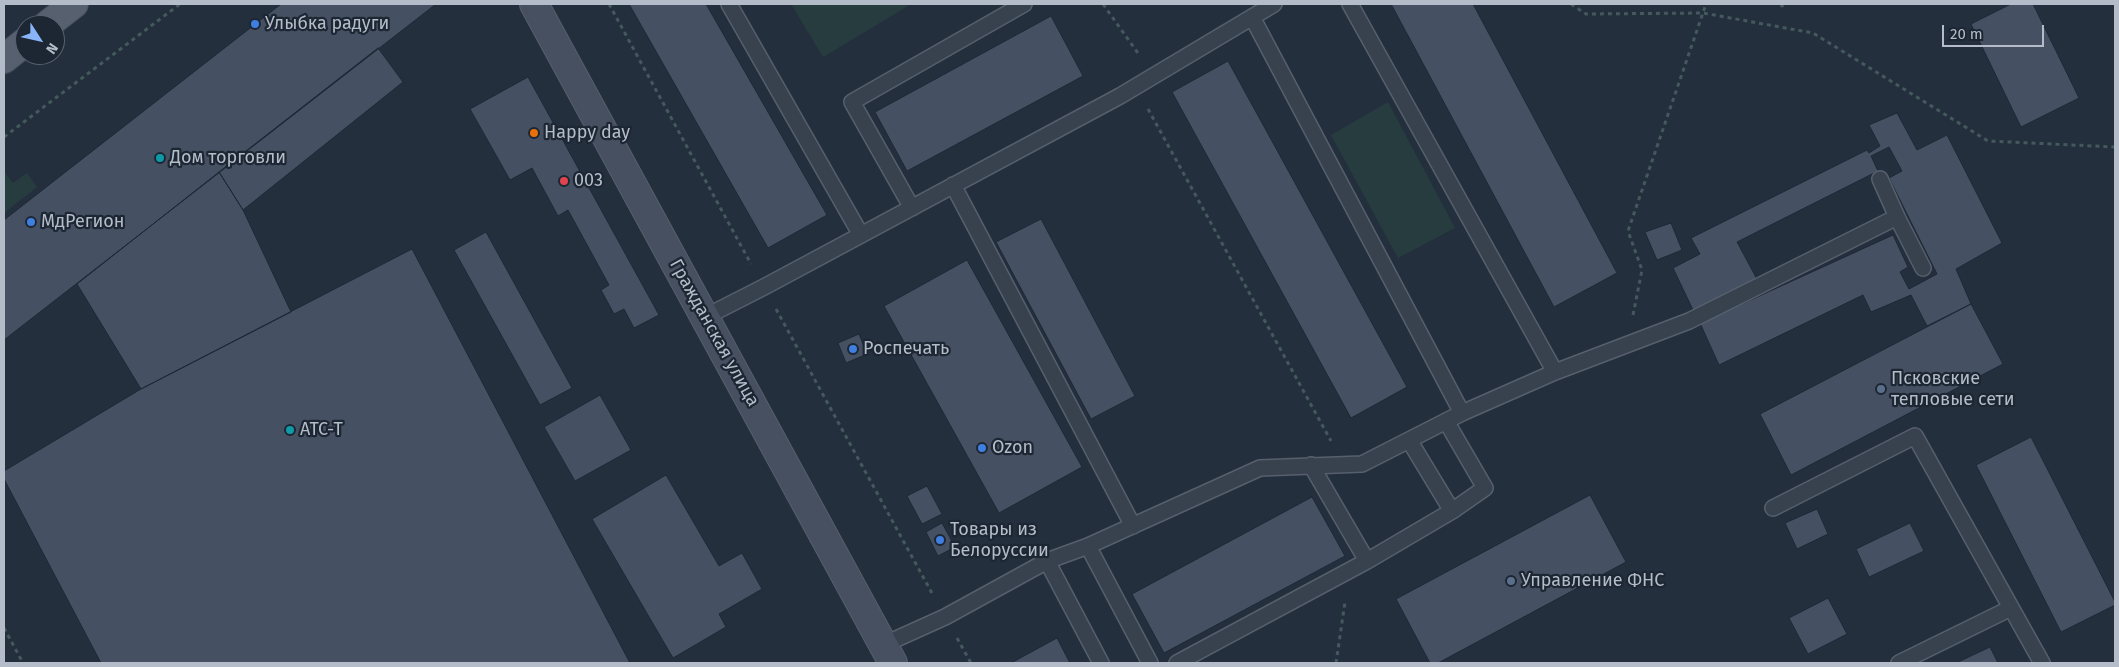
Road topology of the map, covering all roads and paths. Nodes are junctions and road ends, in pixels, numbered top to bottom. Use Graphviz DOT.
graph roads {
  1 [pos="74,4"];
  2 [pos="180,4"];
  3 [pos="534,4"];
  4 [pos="609,4"];
  5 [pos="729,4"];
  6 [pos="1024,4"];
  7 [pos="1103,4"];
  8 [pos="1274,4"];
  9 [pos="1350,4"];
  10 [pos="1571,4"];
  11 [pos="1706,4"];
  12 [pos="1781,4"];
  13 [pos="1786,4"];
  14 [pos="1255,11"];
  15 [pos="1703,14"];
  16 [pos="60,15"];
  17 [pos="15,50"];
  18 [pos="4,59"];
  19 [pos="1154,75"];
  20 [pos="1136,86"];
  21 [pos="4,137"];
  22 [pos="2115,147"];
  23 [pos="1880,179"];
  24 [pos="953,185"];
  25 [pos="912,208"];
  26 [pos="1897,216"];
  27 [pos="861,235"];
  28 [pos="1923,268"];
  29 [pos="764,288"];
  30 [pos="705,317"];
  31 [pos="1628,345"];
  32 [pos="1555,372"];
  33 [pos="1462,413"];
  34 [pos="1446,421"];
  35 [pos="1409,440"];
  36 [pos="1344,464"];
  37 [pos="1311,465"];
  38 [pos="1773,508"];
  39 [pos="1452,510"];
  40 [pos="1133,526"];
  41 [pos="1088,546"];
  42 [pos="1047,561"];
  43 [pos="1367,561"];
  44 [pos="1349,571"];
  45 [pos="2011,608"];
  46 [pos="945,617"];
  47 [pos="4,628"];
  48 [pos="888,654"];
  49 [pos="23,663"];
  50 [pos="970,663"];
  51 [pos="1101,663"];
  52 [pos="1150,663"];
  53 [pos="1177,663"];
  54 [pos="1336,663"];
  55 [pos="1899,663"];
  56 [pos="2042,663"];
  1 -- 16 [label="main road"];
  2 -- 21 [label="path"];
  3 -- 30 [label="street, Гражданская улица"];
  4 -- 29 [label="path"];
  5 -- 27 [label="lane"];
  6 -- 25 [label="lane"];
  7 -- 19 [label="path"];
  8 -- 14 [label="lane"];
  9 -- 32 [label="lane"];
  10 -- 15 [label="path"];
  11 -- 15 [label="path"];
  12 -- 13 [label="path"];
  14 -- 19 [label="lane"];
  14 -- 33 [label="lane"];
  15 -- 22 [label="path"];
  15 -- 31 [label="path"];
  17 -- 18 [label="main road"];
  19 -- 20 [label="lane"];
  20 -- 24 [label="lane"];
  20 -- 36 [label="path"];
  23 -- 26 [label="lane"];
  24 -- 25 [label="lane"];
  24 -- 40 [label="lane"];
  25 -- 27 [label="lane"];
  26 -- 28 [label="lane"];
  26 -- 31 [label="lane"];
  27 -- 29 [label="lane"];
  29 -- 30 [label="lane"];
  29 -- 46 [label="path"];
  30 -- 48 [label="street, Гражданская улица"];
  31 -- 32 [label="lane"];
  32 -- 33 [label="lane"];
  33 -- 34 [label="lane"];
  34 -- 35 [label="lane"];
  34 -- 39 [label="lane"];
  35 -- 36 [label="lane"];
  35 -- 39 [label="lane"];
  36 -- 37 [label="lane"];
  37 -- 40 [label="lane"];
  37 -- 43 [label="lane"];
  38 -- 45 [label="lane"];
  39 -- 43 [label="lane"];
  40 -- 41 [label="lane"];
  41 -- 42 [label="lane"];
  41 -- 52 [label="lane"];
  42 -- 46 [label="lane"];
  42 -- 51 [label="lane"];
  43 -- 44 [label="lane"];
  44 -- 53 [label="lane"];
  44 -- 54 [label="path"];
  45 -- 55 [label="lane"];
  45 -- 56 [label="lane"];
  46 -- 48 [label="lane"];
  46 -- 50 [label="path"];
  47 -- 49 [label="path"];
}
